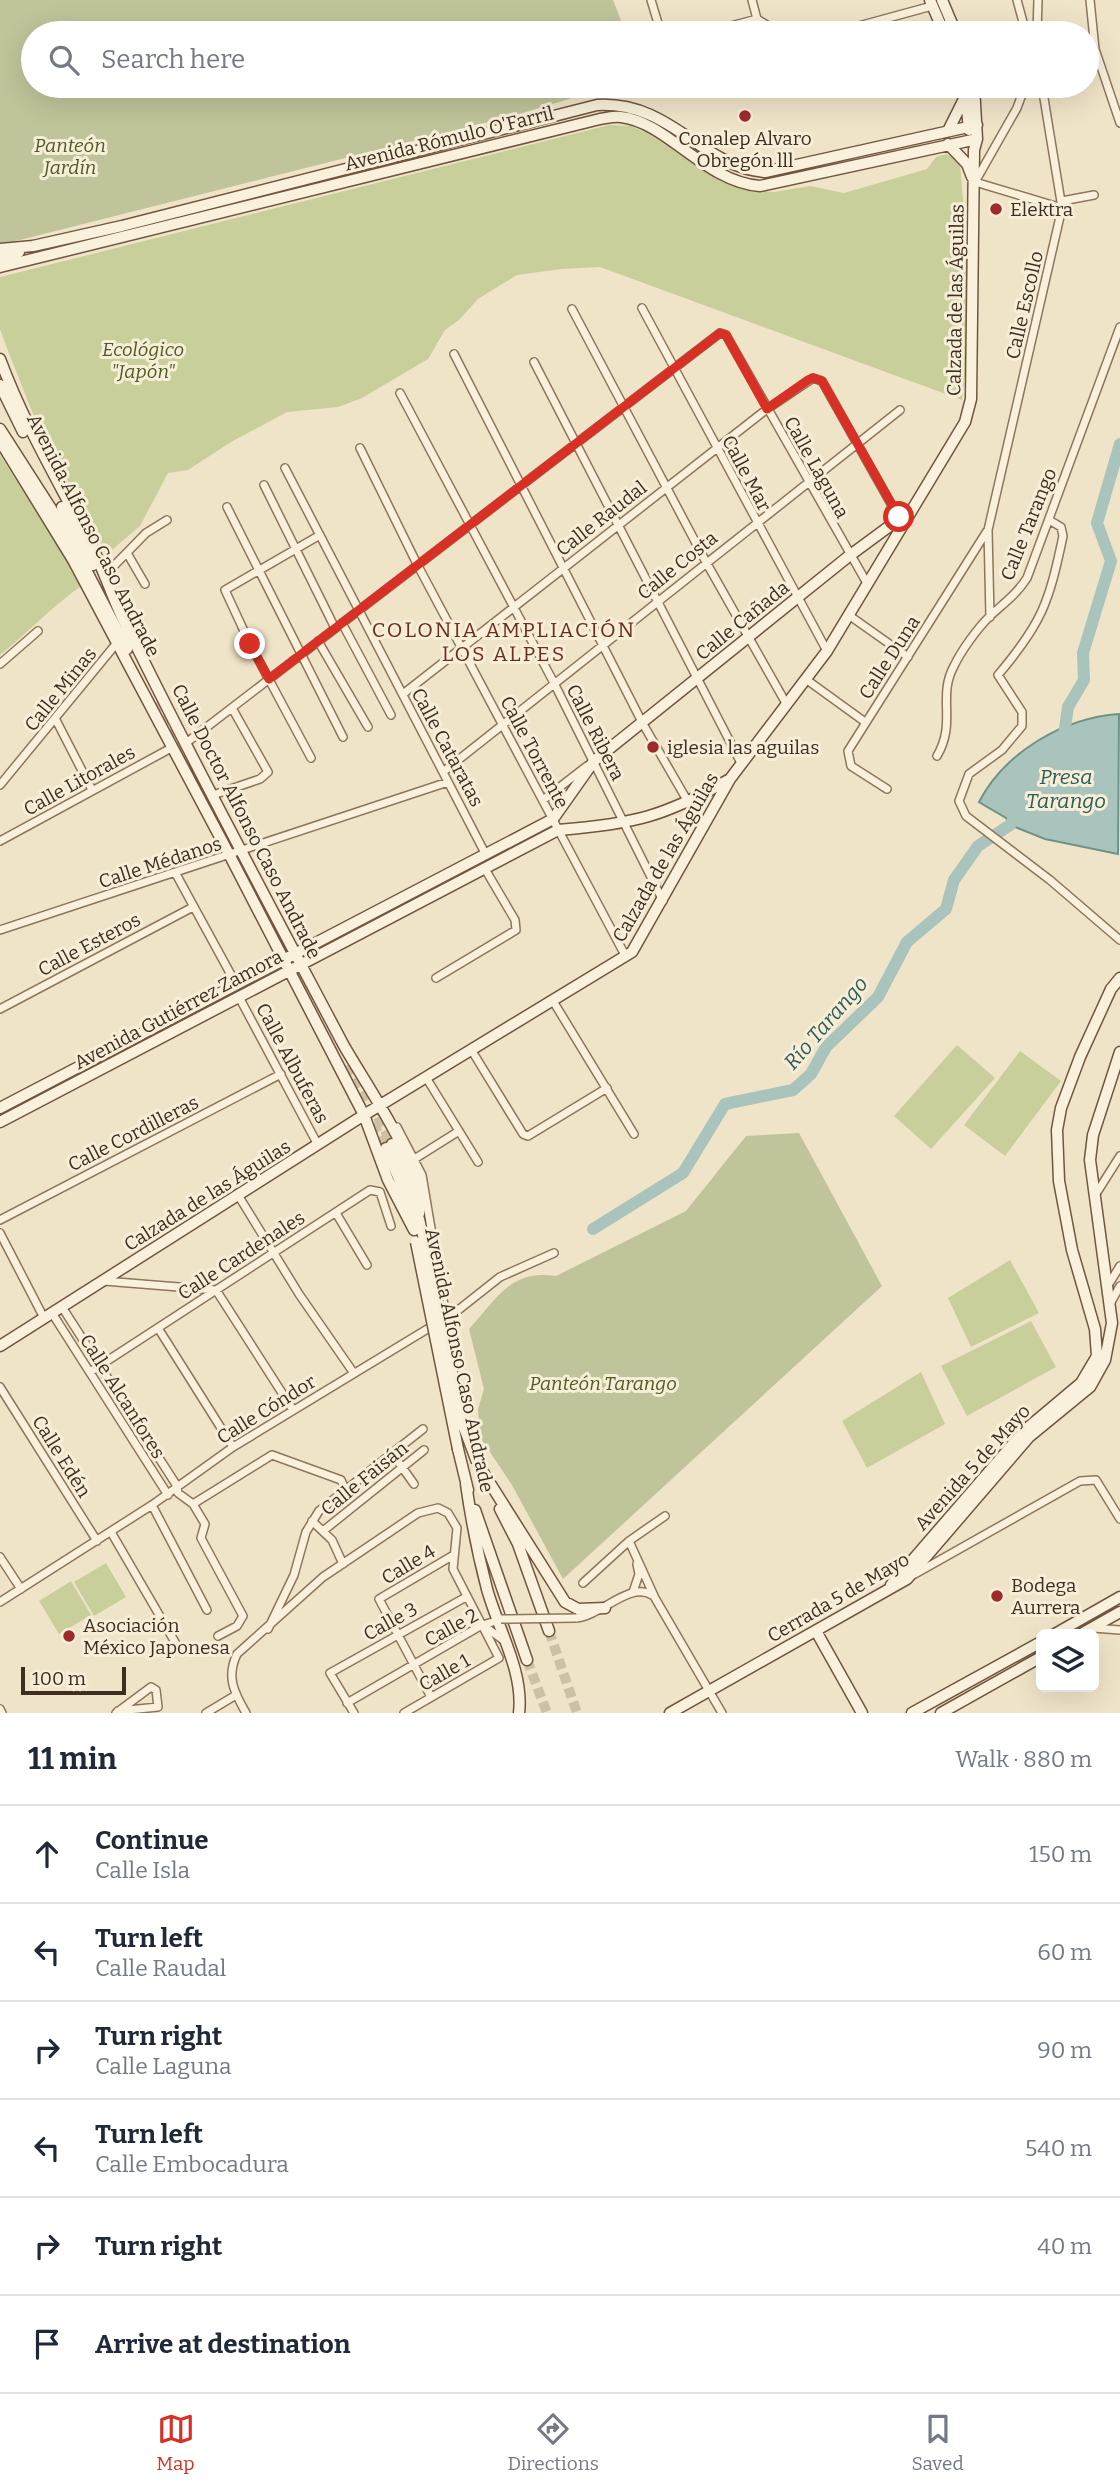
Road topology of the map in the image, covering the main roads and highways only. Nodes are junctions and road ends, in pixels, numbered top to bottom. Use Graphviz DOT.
graph roads {
  1 [pos="935,2"];
  2 [pos="941,21"];
  3 [pos="948,21"];
  4 [pos="964,98"];
  5 [pos="969,98"];
  6 [pos="973,126"];
  7 [pos="948,131"];
  8 [pos="933,134"];
  9 [pos="974,143"];
  10 [pos="948,144"];
  11 [pos="935,147"];
  12 [pos="975,182"];
  13 [pos="77,237"];
  14 [pos="33,246"];
  15 [pos="79,248"];
  16 [pos="0,249"];
  17 [pos="0,257"];
  18 [pos="0,267"];
  19 [pos="0,359"];
  20 [pos="0,385"];
  21 [pos="0,429"];
  22 [pos="0,442"];
  23 [pos="40,453"];
  24 [pos="40,464"];
  25 [pos="51,479"];
  26 [pos="914,509"];
  27 [pos="730,779"];
  28 [pos="553,819"];
  29 [pos="452,872"];
  30 [pos="457,883"];
  31 [pos="298,958"];
  32 [pos="287,964"];
  33 [pos="1120,978"];
  34 [pos="1120,1052"];
  35 [pos="381,1106"];
  36 [pos="0,1108"];
  37 [pos="364,1115"];
  38 [pos="0,1122"];
  39 [pos="419,1214"];
  40 [pos="414,1230"];
  41 [pos="420,1240"];
  42 [pos="1106,1288"];
  43 [pos="0,1346"];
  44 [pos="1097,1356"];
  45 [pos="479,1466"];
  46 [pos="995,1470"];
  47 [pos="466,1484"];
  48 [pos="907,1578"];
  49 [pos="889,1587"];
  50 [pos="1120,1597"];
  51 [pos="605,1608"];
  52 [pos="1120,1612"];
  53 [pos="1064,1629"];
  54 [pos="1091,1629"];
  55 [pos="816,1631"];
  56 [pos="550,1632"];
  57 [pos="1036,1645"];
  58 [pos="527,1660"];
  59 [pos="1036,1660"];
  60 [pos="519,1713"];
  61 [pos="670,1713"];
  62 [pos="862,1713"];
  63 [pos="912,1713"];
  64 [pos="941,1713"];
  1 -- 2 [label="main road"];
  1 -- 3 [label="main road"];
  4 -- 7 [label="main road"];
  5 -- 6 [label="main road, Calzada de las Águilas"];
  6 -- 7 [label="main road, Avenida Rómulo O'Farril"];
  6 -- 9 [label="main road, Calzada de las Águilas"];
  7 -- 8 [label="main road, Avenida Rómulo O'Farril"];
  8 -- 11 [label="main road"];
  8 -- 13 [label="main road, Avenida Rómulo O'Farril"];
  9 -- 10 [label="main road, Avenida Rómulo O'Farril"];
  9 -- 12 [label="main road, Calzada de las Águilas"];
  10 -- 11 [label="main road, Avenida Rómulo O'Farril"];
  10 -- 12 [label="main road"];
  11 -- 15 [label="main road, Avenida Rómulo O'Farril"];
  12 -- 26 [label="main road, Calzada de las Águilas"];
  13 -- 14 [label="main road, Avenida Rómulo O'Farril"];
  13 -- 15 [label="main road"];
  14 -- 16 [label="main road, Avenida Rómulo O'Farril"];
  14 -- 17 [label="main road"];
  15 -- 18 [label="main road, Avenida Rómulo O'Farril"];
  19 -- 23 [label="main road, Calle Doctor Alfonso Caso Andrade"];
  20 -- 24 [label="main road, Avenida Alfonso Caso Andrade"];
  21 -- 25 [label="main road, Avenida Alfonso Caso Andrade"];
  22 -- 32 [label="main road, Calle Doctor Alfonso Caso Andrade"];
  23 -- 24 [label="main road"];
  23 -- 25 [label="main road, Calle Doctor Alfonso Caso Andrade"];
  24 -- 25 [label="main road, Avenida Alfonso Caso Andrade"];
  25 -- 31 [label="main road, Calle Doctor Alfonso Caso Andrade"];
  26 -- 27 [label="main road, Calzada de las Águilas"];
  26 -- 28 [label="main road, Calle Cañada"];
  27 -- 30 [label="main road, Avenida Gutiérrez Zamora"];
  27 -- 35 [label="main road, Calzada de las Águilas"];
  28 -- 29 [label="main road, Avenida Gutiérrez Zamora"];
  29 -- 30 [label="main road"];
  29 -- 31 [label="main road, Avenida Gutiérrez Zamora"];
  30 -- 31 [label="main road, Avenida Gutiérrez Zamora"];
  31 -- 32 [label="main road, Avenida Gutiérrez Zamora"];
  31 -- 35 [label="main road, Calle Doctor Alfonso Caso Andrade"];
  32 -- 36 [label="main road, Avenida Gutiérrez Zamora"];
  32 -- 37 [label="main road, Calle Doctor Alfonso Caso Andrade"];
  32 -- 38 [label="main road, Avenida Gutiérrez Zamora"];
  33 -- 44 [label="main road"];
  34 -- 42 [label="main road, Avenida 5 de Mayo"];
  35 -- 37 [label="main road, Calzada de las Águilas"];
  35 -- 39 [label="main road, Calle Doctor Alfonso Caso Andrade"];
  37 -- 40 [label="main road, Calle Doctor Alfonso Caso Andrade"];
  37 -- 43 [label="main road, Calzada de las Águilas"];
  39 -- 40 [label="main road, Avenida Alfonso Caso Andrade"];
  39 -- 41 [label="main road, Avenida Alfonso Caso Andrade"];
  40 -- 41 [label="main road, Avenida Alfonso Caso Andrade"];
  41 -- 45 [label="main road, Avenida Alfonso Caso Andrade, bridge"];
  41 -- 47 [label="main road, Avenida Alfonso Caso Andrade, bridge"];
  42 -- 44 [label="main road, Avenida 5 de Mayo"];
  42 -- 46 [label="main road, Avenida 5 de Mayo"];
  44 -- 46 [label="main road, Avenida 5 de Mayo"];
  45 -- 51 [label="main road"];
  45 -- 56 [label="main road, Avenida Alfonso Caso Andrade"];
  46 -- 48 [label="main road, Avenida 5 de Mayo"];
  46 -- 49 [label="main road, Avenida 5 de Mayo"];
  47 -- 58 [label="main road, Avenida Alfonso Caso Andrade"];
  47 -- 60 [label="main road"];
  48 -- 49 [label="main road, Cerrada 5 de Mayo"];
  49 -- 55 [label="main road, Cerrada 5 de Mayo"];
  50 -- 53 [label="main road"];
  52 -- 54 [label="main road"];
  55 -- 61 [label="main road, Cerrada 5 de Mayo"];
  55 -- 62 [label="main road"];
  57 -- 63 [label="main road"];
  59 -- 64 [label="main road"];
}
